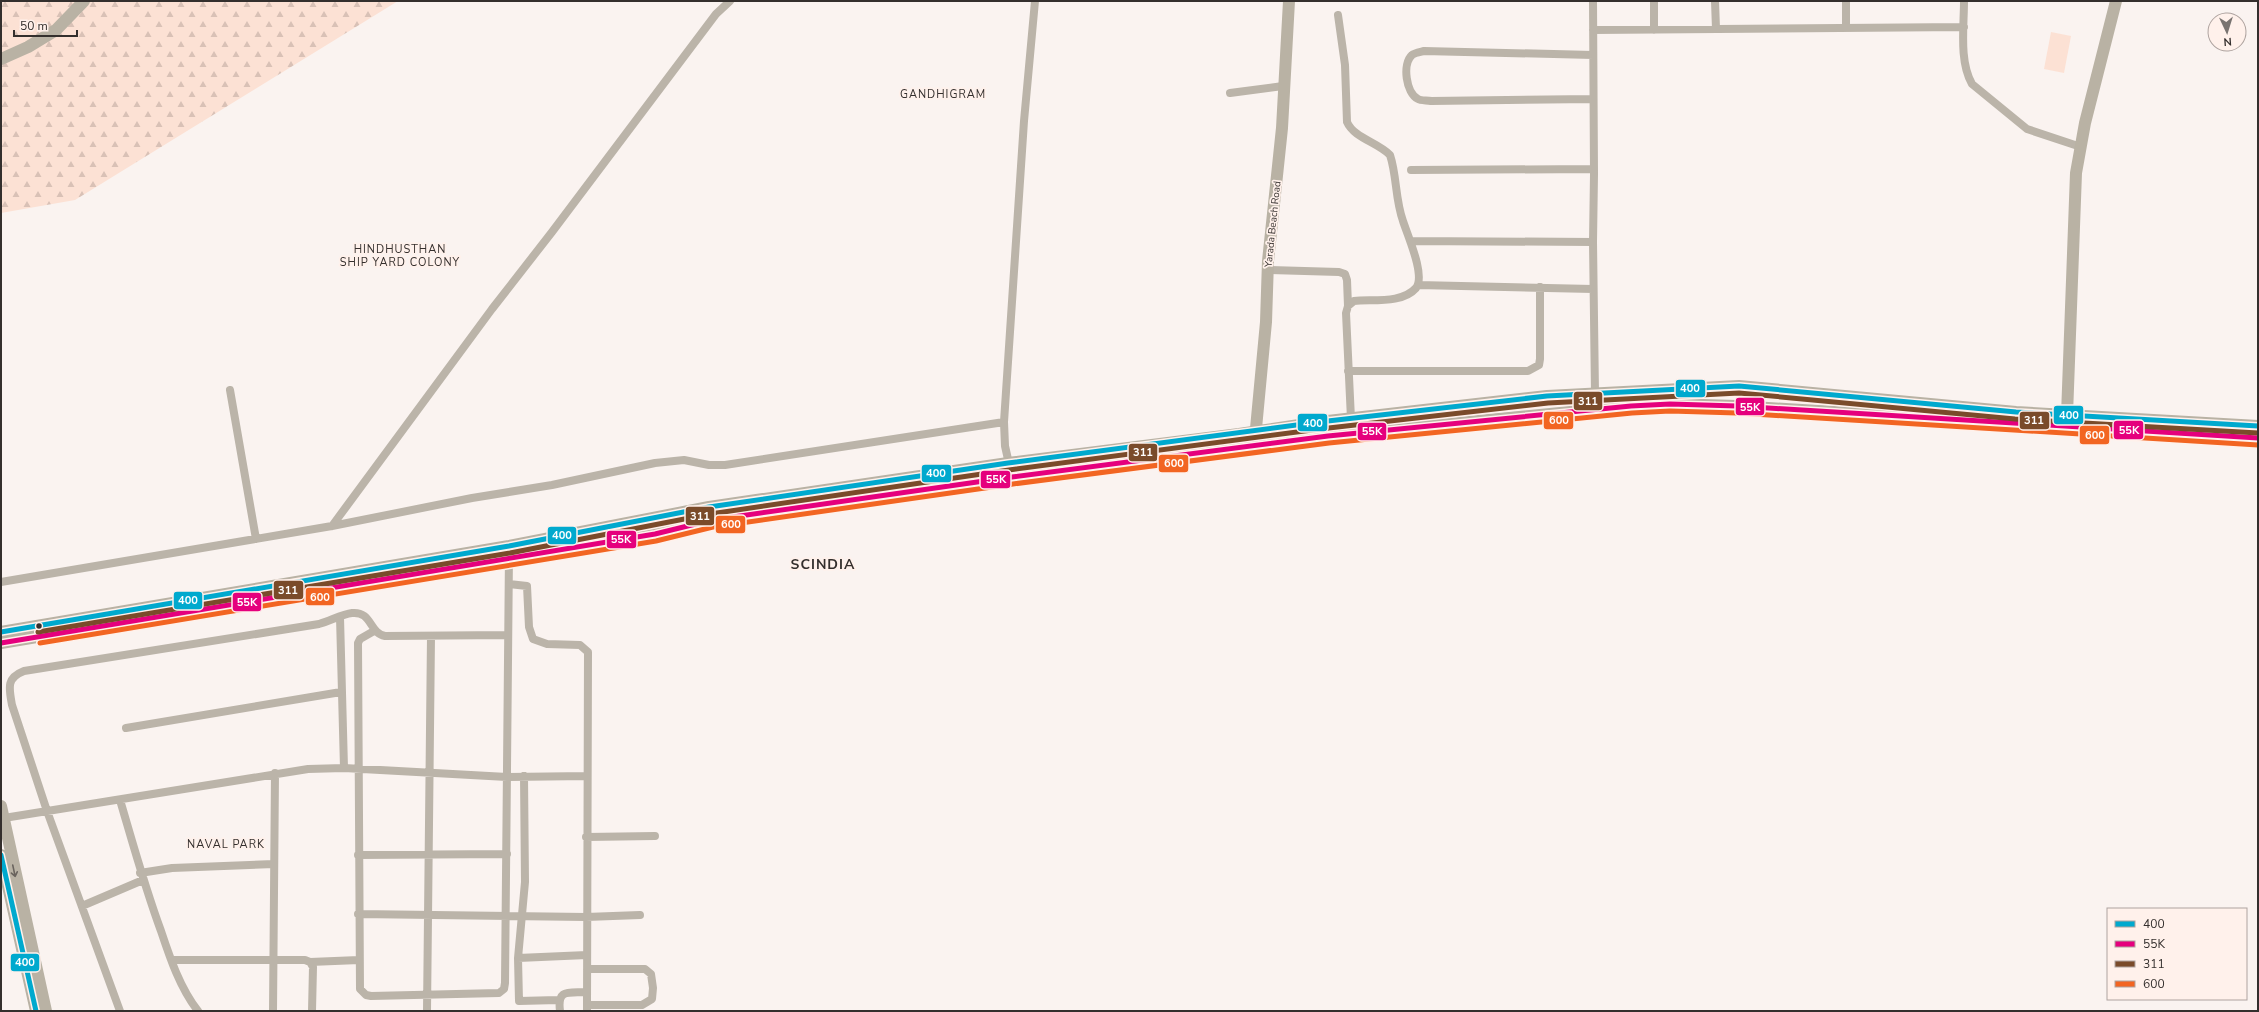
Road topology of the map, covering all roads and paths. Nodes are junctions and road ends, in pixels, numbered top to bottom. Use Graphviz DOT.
graph roads {
  1 [pos="84,1"];
  2 [pos="723,1"];
  3 [pos="730,1"];
  4 [pos="1034,1"];
  5 [pos="1289,1"];
  6 [pos="1593,1"];
  7 [pos="1654,1"];
  8 [pos="1715,1"];
  9 [pos="1846,1"];
  10 [pos="1964,1"];
  11 [pos="2116,1"];
  12 [pos="716,14"];
  13 [pos="1338,15"];
  14 [pos="1846,27"];
  15 [pos="1964,27"];
  16 [pos="1716,29"];
  17 [pos="1593,30"];
  18 [pos="1654,30"];
  19 [pos="1593,55"];
  20 [pos="1,59"];
  21 [pos="1284,86"];
  22 [pos="1230,93"];
  23 [pos="1593,99"];
  24 [pos="2081,147"];
  25 [pos="1594,169"];
  26 [pos="1410,170"];
  27 [pos="1411,241"];
  28 [pos="1593,242"];
  29 [pos="1267,270"];
  30 [pos="1418,285"];
  31 [pos="1540,288"];
  32 [pos="1593,289"];
  33 [pos="1348,306"];
  34 [pos="1348,371"];
  35 [pos="230,390"];
  36 [pos="1595,393"];
  37 [pos="2067,415"];
  38 [pos="1351,419"];
  39 [pos="1004,422"];
  40 [pos="2258,426"];
  41 [pos="2186,427"];
  42 [pos="1255,432"];
  43 [pos="2258,438"];
  44 [pos="1255,447"];
  45 [pos="1008,463"];
  46 [pos="930,475"];
  47 [pos="1012,477"];
  48 [pos="932,488"];
  49 [pos="332,526"];
  50 [pos="256,538"];
  51 [pos="509,552"];
  52 [pos="1,582"];
  53 [pos="509,584"];
  54 [pos="340,617"];
  55 [pos="374,631"];
  56 [pos="1,632"];
  57 [pos="508,635"];
  58 [pos="431,636"];
  59 [pos="1,643"];
  60 [pos="341,692"];
  61 [pos="126,728"];
  62 [pos="344,768"];
  63 [pos="358,769"];
  64 [pos="275,773"];
  65 [pos="431,773"];
  66 [pos="524,776"];
  67 [pos="587,776"];
  68 [pos="507,777"];
  69 [pos="120,800"];
  70 [pos="1,806"];
  71 [pos="47,811"];
  72 [pos="4,818"];
  73 [pos="655,836"];
  74 [pos="586,837"];
  75 [pos="5,844"];
  76 [pos="429,854"];
  77 [pos="507,854"];
  78 [pos="1,855"];
  79 [pos="358,855"];
  80 [pos="274,864"];
  81 [pos="142,877"];
  82 [pos="82,906"];
  83 [pos="358,914"];
  84 [pos="428,915"];
  85 [pos="640,915"];
  86 [pos="506,916"];
  87 [pos="522,917"];
  88 [pos="586,917"];
  89 [pos="587,955"];
  90 [pos="518,958"];
  91 [pos="274,959"];
  92 [pos="172,960"];
  93 [pos="359,960"];
  94 [pos="310,962"];
  95 [pos="587,969"];
  96 [pos="586,992"];
  97 [pos="38,993"];
  98 [pos="427,994"];
  99 [pos="558,1000"];
  100 [pos="587,1008"];
  101 [pos="36,1011"];
  102 [pos="46,1011"];
  103 [pos="120,1011"];
  104 [pos="198,1011"];
  105 [pos="273,1011"];
  106 [pos="312,1011"];
  107 [pos="427,1011"];
  108 [pos="560,1011"];
  1 -- 20 [label="main road"];
  2 -- 12 [label="street"];
  3 -- 12 [label="street"];
  4 -- 39 [label="street"];
  5 -- 21 [label="main road, Yarada Beach Road"];
  6 -- 17 [label="street"];
  7 -- 18 [label="street"];
  8 -- 16 [label="street"];
  9 -- 14 [label="street"];
  10 -- 15 [label="street"];
  11 -- 24 [label="main road"];
  12 -- 49 [label="street"];
  13 -- 27 [label="street"];
  14 -- 15 [label="street"];
  14 -- 16 [label="street"];
  15 -- 24 [label="street"];
  16 -- 18 [label="street"];
  17 -- 18 [label="street"];
  17 -- 19 [label="street"];
  19 -- 23 [label="street"];
  19 -- 23 [label="street"];
  21 -- 22 [label="street"];
  21 -- 29 [label="main road, Yarada Beach Road"];
  23 -- 25 [label="street"];
  24 -- 37 [label="main road"];
  25 -- 26 [label="street"];
  25 -- 28 [label="street"];
  27 -- 28 [label="street"];
  27 -- 30 [label="street"];
  28 -- 32 [label="street"];
  29 -- 33 [label="street"];
  29 -- 42 [label="main road, Yarada Beach Road"];
  30 -- 31 [label="street"];
  30 -- 33 [label="street"];
  31 -- 32 [label="street"];
  31 -- 34 [label="street"];
  32 -- 36 [label="street"];
  33 -- 34 [label="street"];
  34 -- 38 [label="street"];
  35 -- 50 [label="street"];
  36 -- 37 [label="main road"];
  36 -- 38 [label="main road"];
  37 -- 41 [label="main road"];
  38 -- 42 [label="main road"];
  39 -- 45 [label="street"];
  39 -- 49 [label="street"];
  40 -- 41 [label="main road"];
  41 -- 43 [label="main road"];
  41 -- 44 [label="main road"];
  42 -- 44 [label="main road, Yarada Beach Road"];
  42 -- 45 [label="main road"];
  44 -- 47 [label="main road"];
  45 -- 46 [label="main road"];
  45 -- 47 [label="street"];
  46 -- 48 [label="main road"];
  46 -- 51 [label="main road"];
  47 -- 48 [label="main road"];
  48 -- 51 [label="main road"];
  49 -- 50 [label="street"];
  50 -- 52 [label="street"];
  51 -- 53 [label="street"];
  51 -- 56 [label="main road"];
  51 -- 59 [label="main road"];
  53 -- 57 [label="street"];
  53 -- 67 [label="street"];
  54 -- 55 [label="street"];
  54 -- 60 [label="street"];
  54 -- 71 [label="street"];
  55 -- 58 [label="street"];
  55 -- 63 [label="street"];
  57 -- 58 [label="street"];
  57 -- 68 [label="street"];
  58 -- 65 [label="street"];
  60 -- 61 [label="street"];
  60 -- 62 [label="street"];
  62 -- 63 [label="street"];
  62 -- 64 [label="street"];
  63 -- 65 [label="street"];
  63 -- 79 [label="street"];
  64 -- 69 [label="street"];
  64 -- 80 [label="street"];
  65 -- 68 [label="street"];
  65 -- 76 [label="street"];
  66 -- 67 [label="street"];
  66 -- 68 [label="street"];
  66 -- 87 [label="street"];
  67 -- 74 [label="street"];
  68 -- 77 [label="street"];
  69 -- 71 [label="street"];
  69 -- 81 [label="street"];
  70 -- 72 [label="main road"];
  71 -- 72 [label="street"];
  71 -- 82 [label="street"];
  72 -- 75 [label="main road"];
  73 -- 74 [label="street"];
  74 -- 88 [label="street"];
  75 -- 97 [label="main road, one-way"];
  76 -- 77 [label="street"];
  76 -- 79 [label="street"];
  76 -- 84 [label="street"];
  77 -- 86 [label="street"];
  78 -- 97 [label="main road"];
  79 -- 83 [label="street"];
  80 -- 81 [label="street"];
  80 -- 91 [label="street"];
  81 -- 82 [label="street"];
  81 -- 92 [label="street"];
  82 -- 103 [label="street"];
  83 -- 84 [label="street"];
  83 -- 93 [label="street"];
  84 -- 86 [label="street"];
  84 -- 98 [label="street"];
  85 -- 88 [label="street"];
  86 -- 87 [label="street"];
  86 -- 98 [label="street"];
  87 -- 88 [label="street"];
  87 -- 90 [label="street"];
  88 -- 89 [label="street"];
  89 -- 90 [label="street"];
  89 -- 95 [label="street"];
  90 -- 99 [label="street"];
  91 -- 92 [label="street"];
  91 -- 94 [label="street"];
  91 -- 105 [label="street"];
  92 -- 104 [label="street"];
  93 -- 94 [label="street"];
  93 -- 98 [label="street"];
  94 -- 106 [label="street"];
  95 -- 96 [label="street"];
  95 -- 100 [label="street"];
  96 -- 99 [label="street"];
  96 -- 100 [label="street"];
  97 -- 101 [label="main road"];
  97 -- 102 [label="main road"];
  98 -- 107 [label="street"];
  99 -- 108 [label="street"];
}
